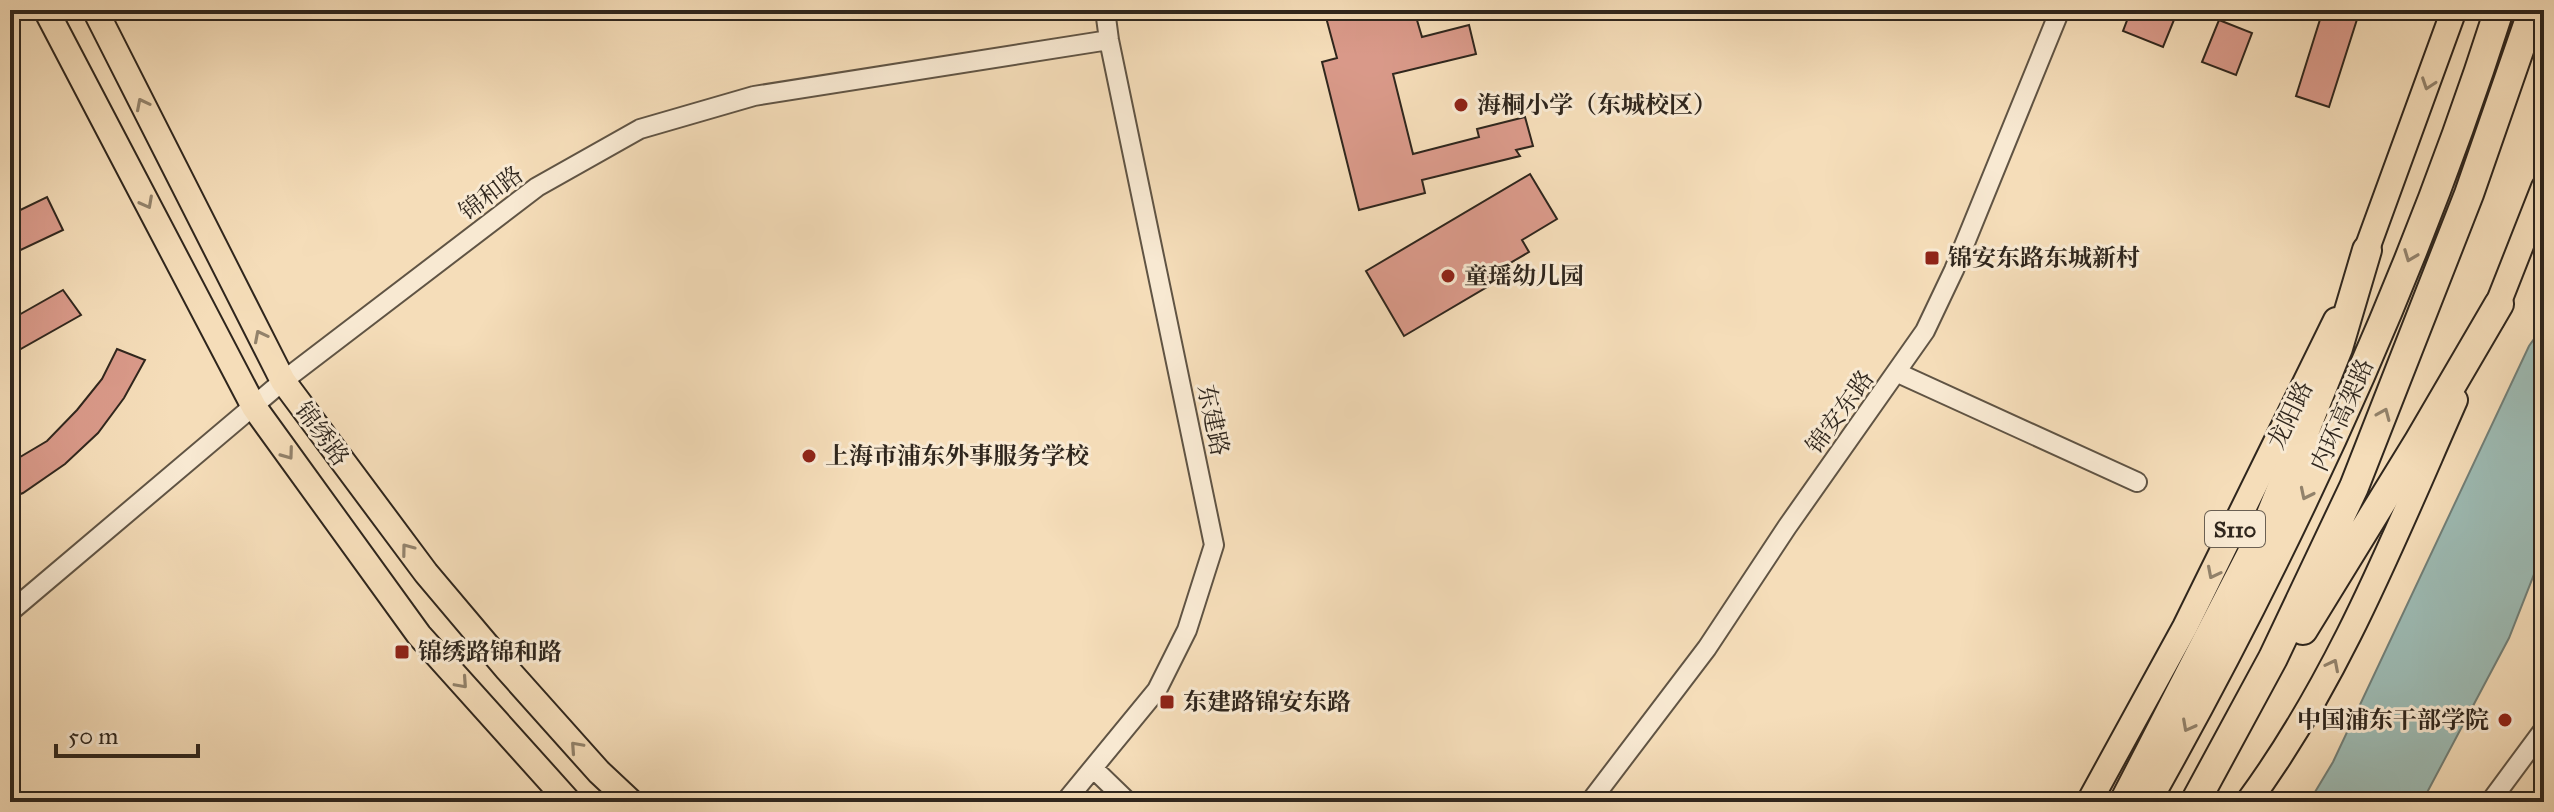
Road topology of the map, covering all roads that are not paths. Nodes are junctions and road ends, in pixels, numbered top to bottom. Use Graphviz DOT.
graph roads {
  1 [pos="46,10"];
  2 [pos="95,10"];
  3 [pos="1105,10"];
  4 [pos="2060,10"];
  5 [pos="2454,10"];
  6 [pos="2499,10"];
  7 [pos="2533,10"];
  8 [pos="1109,40"];
  9 [pos="2544,187"];
  10 [pos="2367,250"];
  11 [pos="2499,304"];
  12 [pos="1898,373"];
  13 [pos="283,381"];
  14 [pos="254,407"];
  15 [pos="2137,482"];
  16 [pos="10,612"];
  17 [pos="2544,729"];
  18 [pos="1094,769"];
  19 [pos="2199,794"];
  20 [pos="569,802"];
  21 [pos="631,802"];
  22 [pos="1065,802"];
  23 [pos="1128,802"];
  24 [pos="1590,802"];
  25 [pos="2089,802"];
  26 [pos="2124,802"];
  27 [pos="2146,802"];
  28 [pos="2248,802"];
  29 [pos="2490,802"];
  1 -- 14 [label="main road, 锦绣路, one-way"];
  13 -- 2 [label="main road, 锦绣路, one-way"];
  3 -- 8 [label="street, 东建路"];
  4 -- 12 [label="street, 锦安东路"];
  5 -- 10 [label="main road, 龙阳路 / S110, one-way"];
  6 -- 27 [label="highway, 内环高架路, one-way"];
  19 -- 7 [label="highway, 内环高架路, one-way"];
  8 -- 13 [label="street, 锦和路"];
  8 -- 18 [label="street, 东建路"];
  9 -- 11 [label="main road"];
  10 -- 25 [label="main road, 龙阳路 / S110, one-way"];
  10 -- 26 [label="highway"];
  11 -- 19 [label="highway"];
  28 -- 11 [label="main road, one-way"];
  12 -- 15 [label="street"];
  12 -- 24 [label="street, 锦安东路"];
  13 -- 14 [label="street, 锦和路"];
  21 -- 13 [label="main road, 锦绣路, one-way"];
  14 -- 16 [label="street, 锦和路"];
  14 -- 20 [label="main road, 锦绣路, one-way"];
  17 -- 29 [label="street"];
  18 -- 22 [label="street, 东建路"];
  18 -- 23 [label="street"];
}
